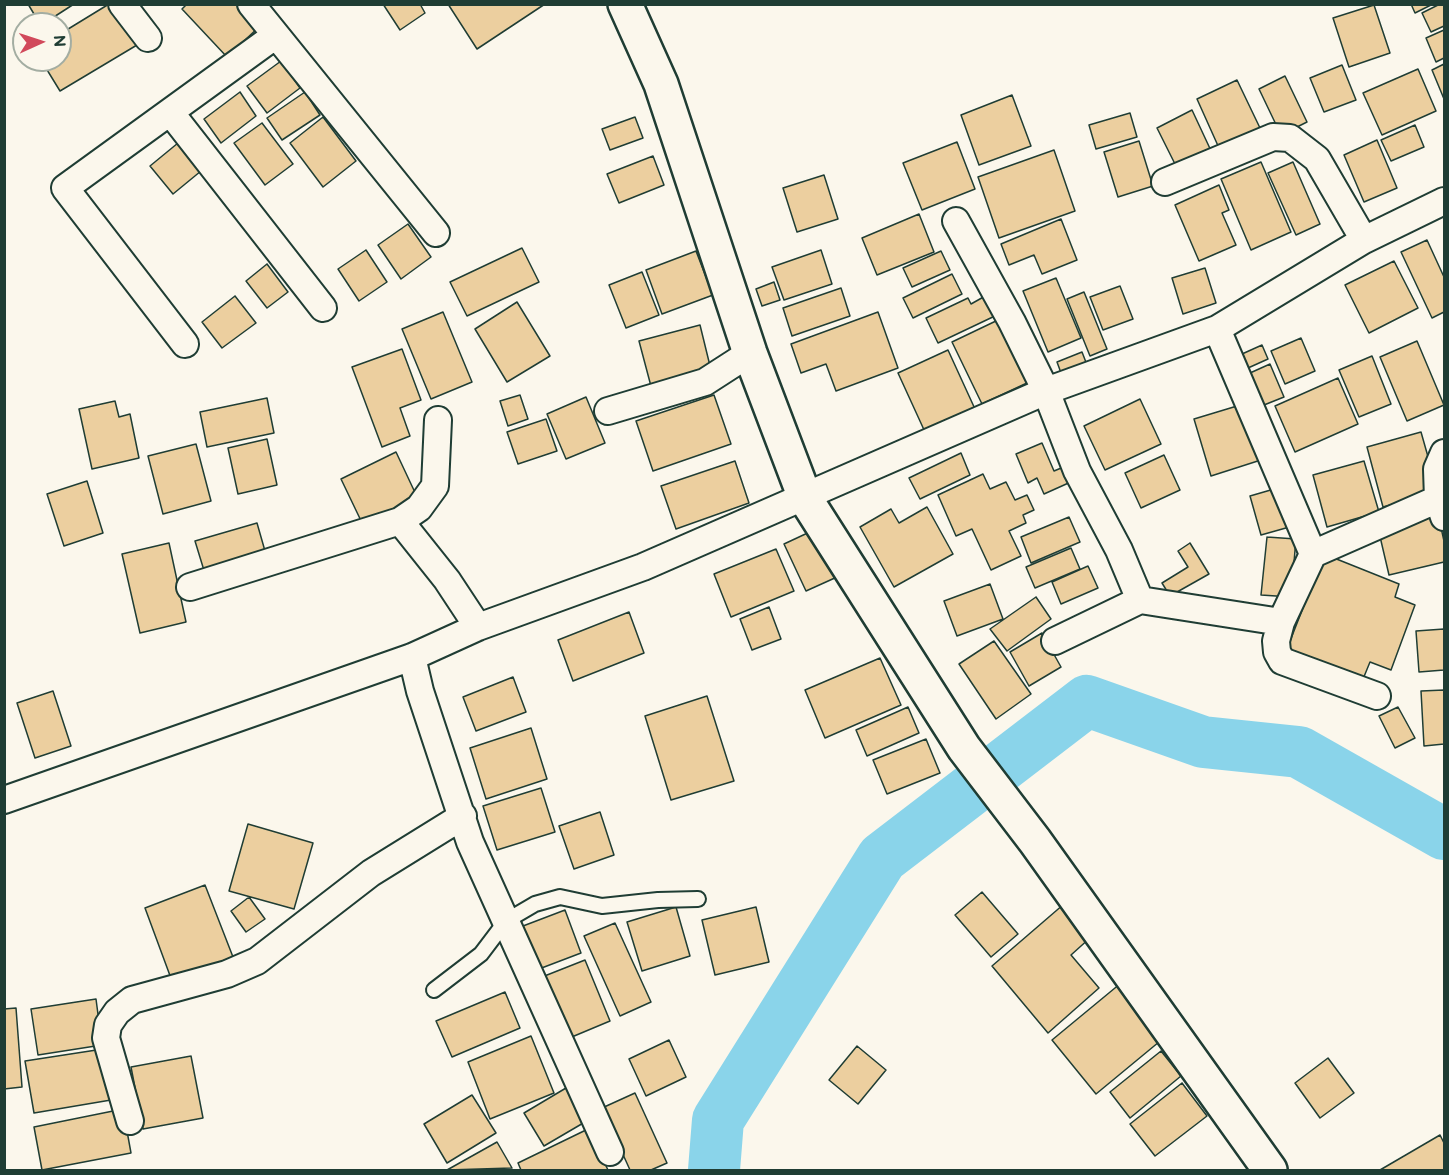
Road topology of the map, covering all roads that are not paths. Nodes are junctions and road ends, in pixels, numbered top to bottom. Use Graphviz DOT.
graph roads {
  1 [pos="122,4"];
  2 [pos="251,4"];
  3 [pos="625,4"];
  4 [pos="276,35"];
  5 [pos="148,38"];
  6 [pos="170,112"];
  7 [pos="1165,182"];
  8 [pos="1444,201"];
  9 [pos="956,221"];
  10 [pos="436,233"];
  11 [pos="1364,240"];
  12 [pos="323,308"];
  13 [pos="1217,329"];
  14 [pos="184,344"];
  15 [pos="750,353"];
  16 [pos="1046,391"];
  17 [pos="608,411"];
  18 [pos="438,420"];
  19 [pos="1444,453"];
  20 [pos="806,498"];
  21 [pos="1441,508"];
  22 [pos="400,522"];
  23 [pos="1312,554"];
  24 [pos="190,587"];
  25 [pos="1140,600"];
  26 [pos="1281,622"];
  27 [pos="478,627"];
  28 [pos="1055,641"];
  29 [pos="412,657"];
  30 [pos="1377,696"];
  31 [pos="4,800"];
  32 [pos="462,816"];
  33 [pos="698,899"];
  34 [pos="506,921"];
  35 [pos="434,990"];
  36 [pos="130,1120"];
  37 [pos="610,1152"];
  38 [pos="1270,1170"];
  1 -- 5 [label="street"];
  2 -- 4 [label="street"];
  3 -- 15 [label="street"];
  4 -- 6 [label="street"];
  4 -- 10 [label="street"];
  6 -- 12 [label="street"];
  6 -- 14 [label="street"];
  7 -- 11 [label="street"];
  8 -- 11 [label="street"];
  9 -- 16 [label="street"];
  11 -- 13 [label="street"];
  13 -- 16 [label="street"];
  13 -- 23 [label="street"];
  15 -- 17 [label="street"];
  15 -- 20 [label="street"];
  16 -- 20 [label="street"];
  16 -- 25 [label="street"];
  18 -- 22 [label="street"];
  19 -- 21 [label="street"];
  20 -- 27 [label="street"];
  20 -- 38 [label="street"];
  21 -- 23 [label="street"];
  22 -- 24 [label="street"];
  22 -- 27 [label="street"];
  23 -- 26 [label="street"];
  25 -- 26 [label="street"];
  25 -- 28 [label="street"];
  26 -- 30 [label="street"];
  27 -- 29 [label="street"];
  29 -- 31 [label="street"];
  29 -- 32 [label="street"];
  32 -- 34 [label="street"];
  32 -- 36 [label="street"];
  33 -- 34 [label="lane"];
  34 -- 35 [label="lane"];
  34 -- 37 [label="street"];
}
